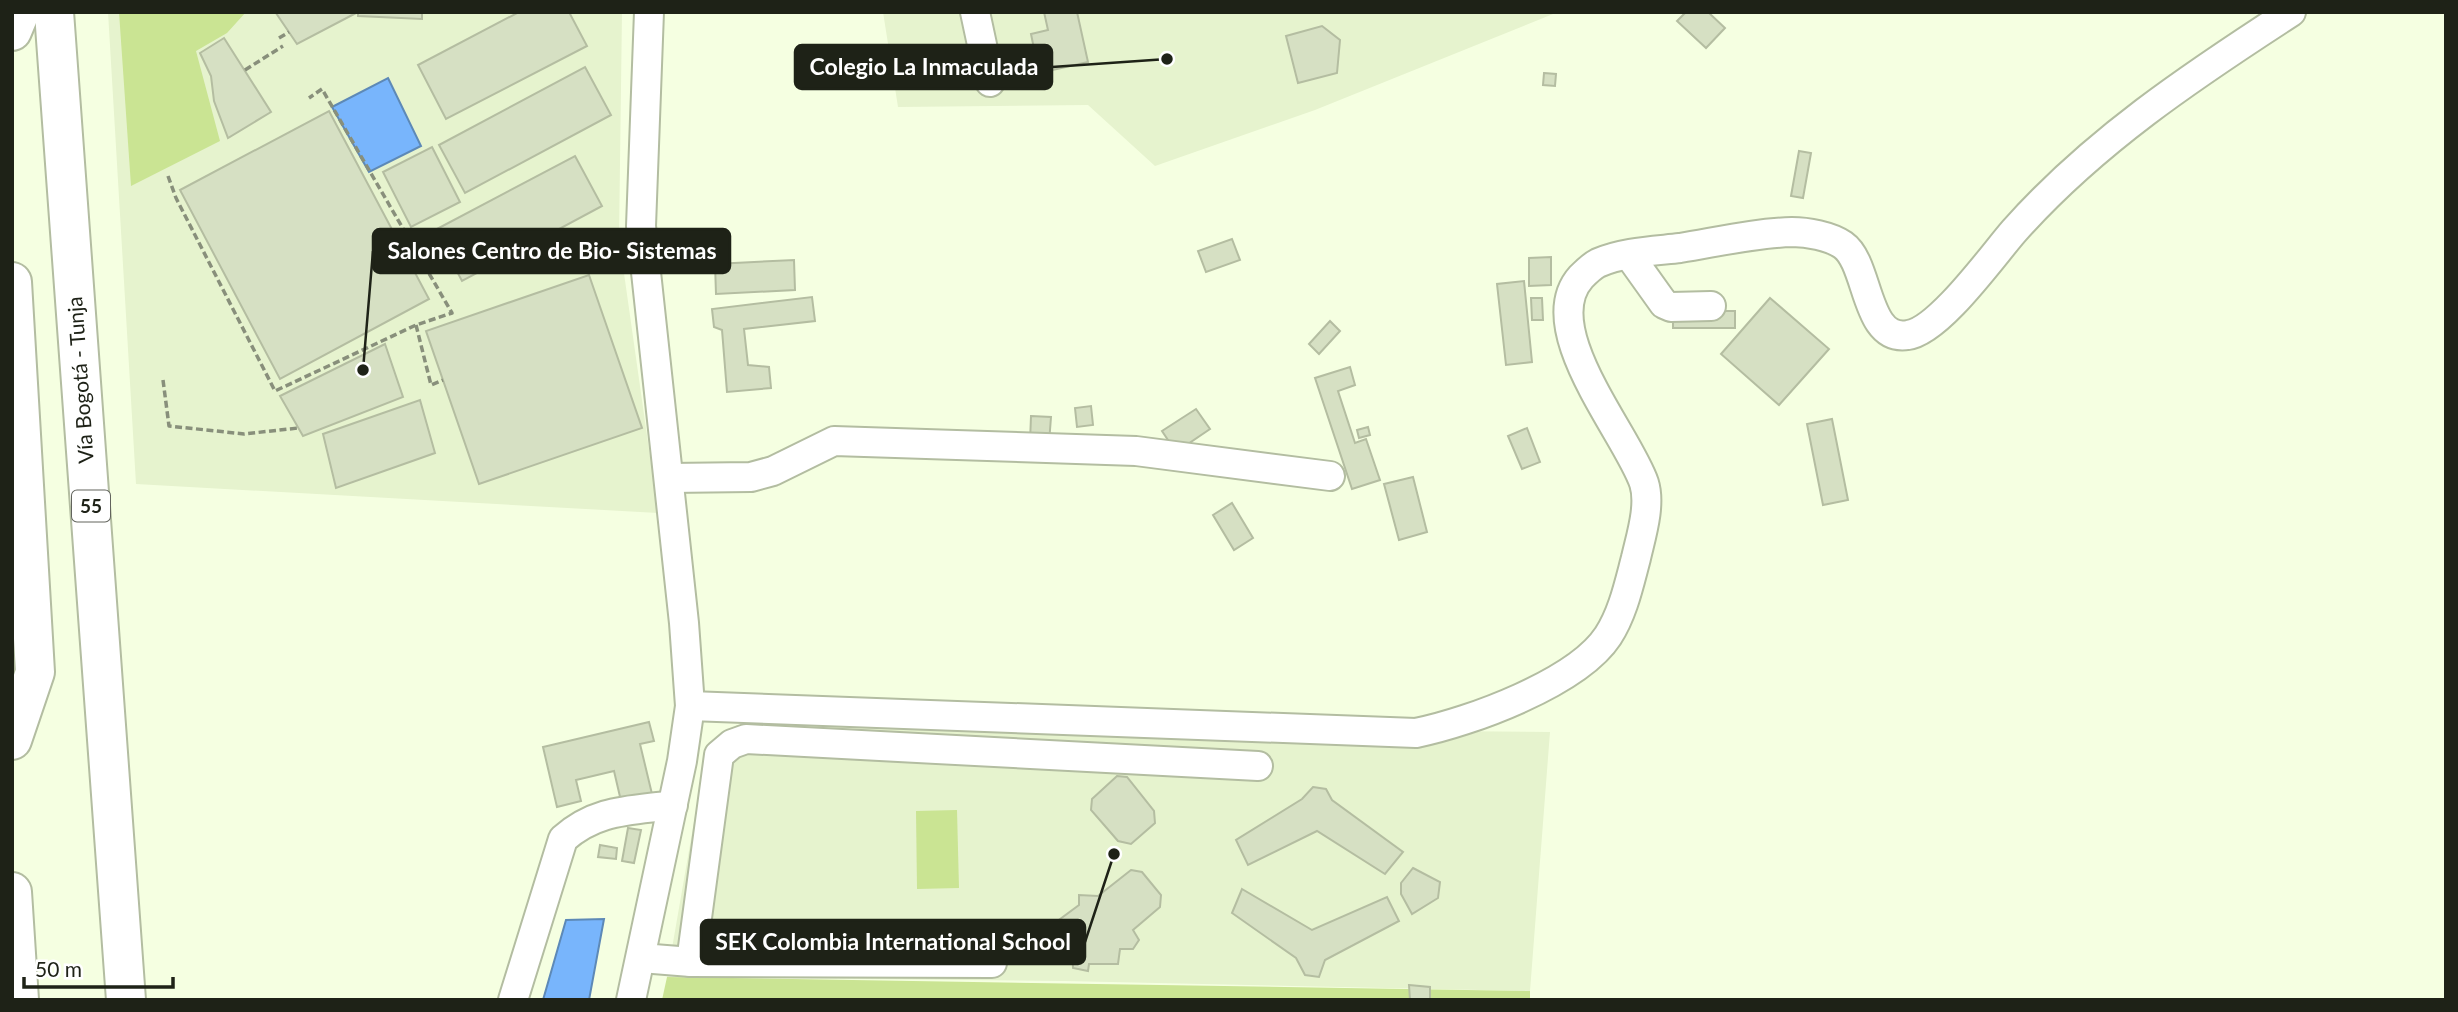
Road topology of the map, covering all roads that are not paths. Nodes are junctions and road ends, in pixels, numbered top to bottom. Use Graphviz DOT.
graph roads {
  1 [pos="20,12"];
  2 [pos="54,12"];
  3 [pos="649,12"];
  4 [pos="975,12"];
  5 [pos="2291,12"];
  6 [pos="12,31"];
  7 [pos="990,82"];
  8 [pos="1629,255"];
  9 [pos="12,282"];
  10 [pos="1711,306"];
  11 [pos="1330,475"];
  12 [pos="670,478"];
  13 [pos="690,706"];
  14 [pos="12,740"];
  15 [pos="1258,766"];
  16 [pos="673,805"];
  17 [pos="12,892"];
  18 [pos="641,958"];
  19 [pos="691,962"];
  20 [pos="992,963"];
  21 [pos="19,1000"];
  22 [pos="127,1000"];
  23 [pos="513,1000"];
  24 [pos="631,1000"];
  1 -- 6 [label="highway"];
  2 -- 22 [label="highway, Vía Bogotá - Tunja / 55"];
  3 -- 12 [label="street"];
  4 -- 7 [label="street"];
  5 -- 8 [label="street"];
  8 -- 10 [label="street"];
  8 -- 13 [label="street"];
  9 -- 14 [label="highway"];
  11 -- 12 [label="street"];
  12 -- 13 [label="street"];
  13 -- 16 [label="street"];
  15 -- 19 [label="street"];
  16 -- 18 [label="street"];
  16 -- 23 [label="street"];
  17 -- 21 [label="highway"];
  18 -- 19 [label="street"];
  18 -- 24 [label="street"];
  19 -- 20 [label="street"];
}
